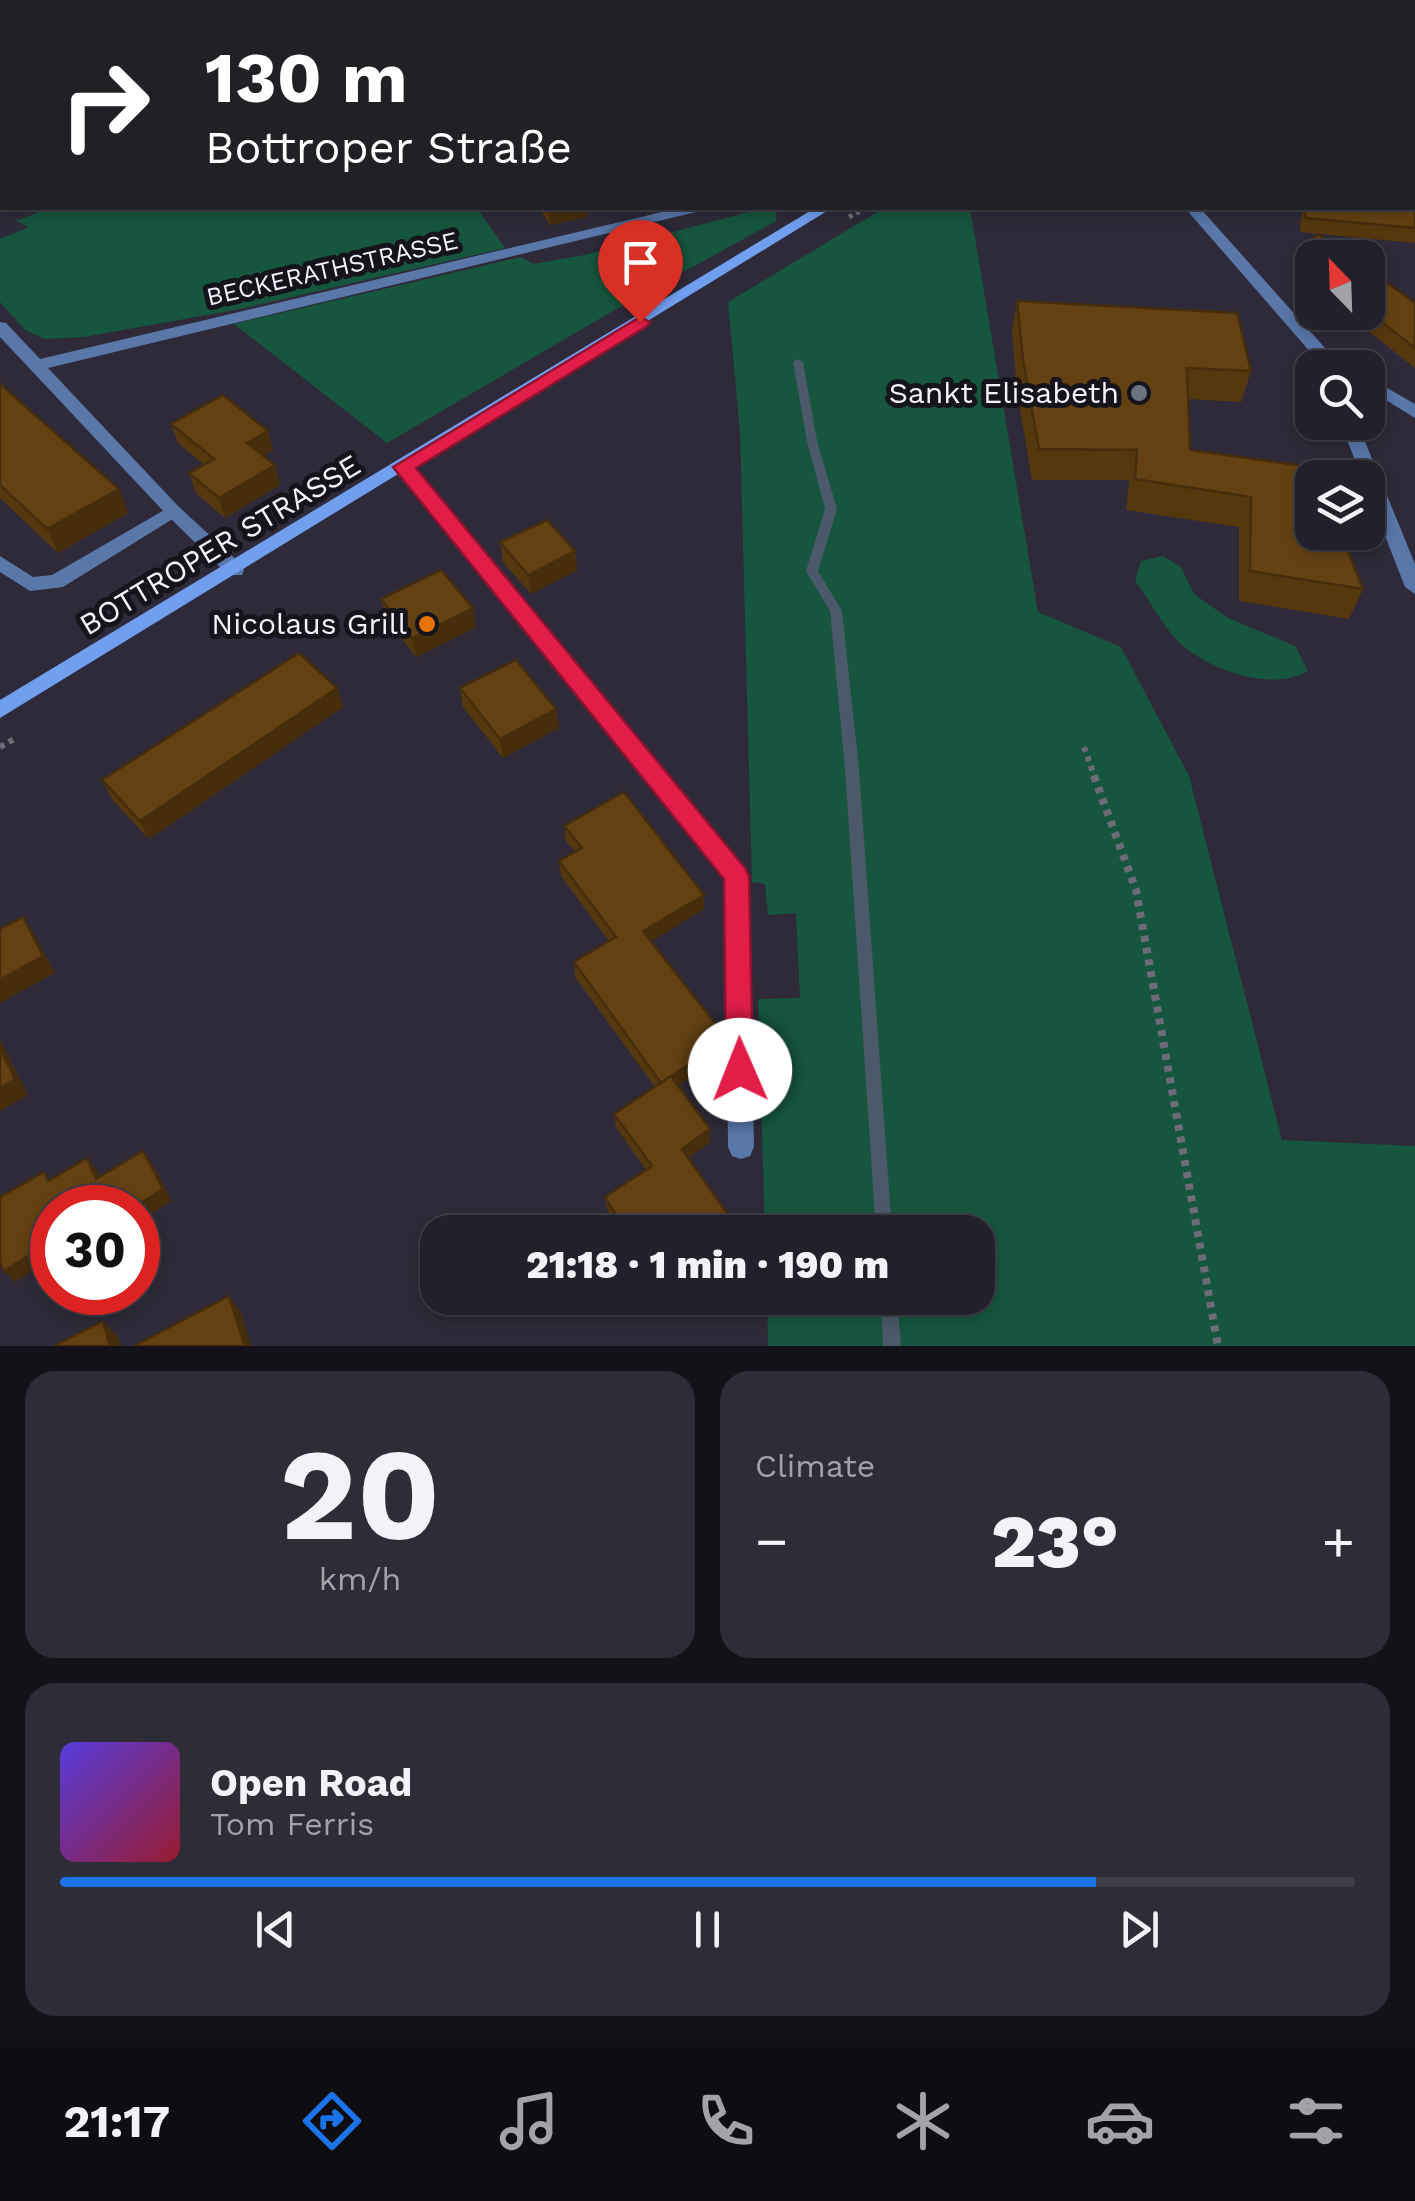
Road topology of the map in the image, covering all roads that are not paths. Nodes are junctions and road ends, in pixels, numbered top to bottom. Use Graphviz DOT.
graph roads {
  1 [pos="688,210"];
  2 [pos="822,210"];
  3 [pos="1194,210"];
  4 [pos="0,327"];
  5 [pos="1315,350"];
  6 [pos="38,365"];
  7 [pos="1385,393"];
  8 [pos="1415,412"];
  9 [pos="1355,440"];
  10 [pos="404,467"];
  11 [pos="173,511"];
  12 [pos="0,562"];
  13 [pos="235,570"];
  14 [pos="1415,587"];
  15 [pos="0,710"];
  16 [pos="740,1147"];
  1 -- 6 [label="street, BECKERATHSTRASSE"];
  2 -- 10 [label="main road, BOTTROPER STRASSE"];
  3 -- 5 [label="street"];
  4 -- 6 [label="street"];
  6 -- 11 [label="street"];
  7 -- 8 [label="street"];
  9 -- 14 [label="street"];
  10 -- 13 [label="main road, BOTTROPER STRASSE"];
  10 -- 16 [label="street"];
  11 -- 12 [label="street"];
  11 -- 13 [label="street"];
  13 -- 15 [label="main road, BOTTROPER STRASSE"];
}
